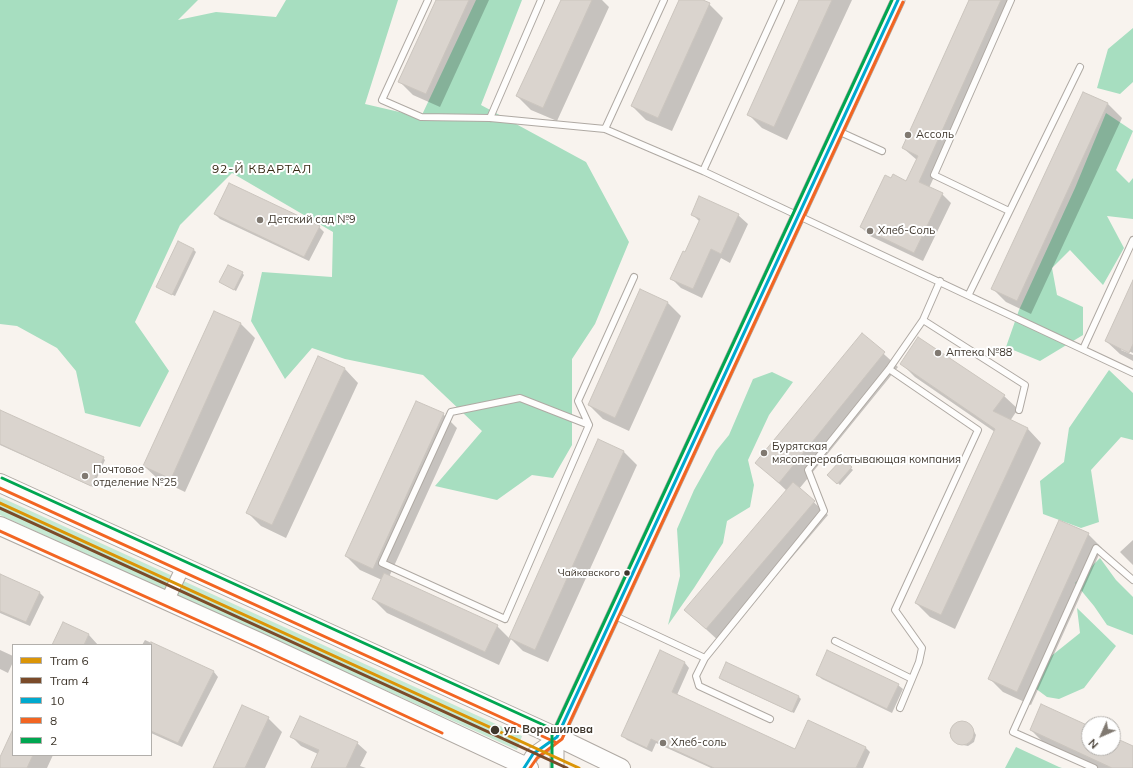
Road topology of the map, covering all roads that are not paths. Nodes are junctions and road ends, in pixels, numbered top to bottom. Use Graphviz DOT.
graph roads {
  1 [pos="428,0"];
  2 [pos="542,0"];
  3 [pos="664,0"];
  4 [pos="780,0"];
  5 [pos="898,0"];
  6 [pos="1011,0"];
  7 [pos="1080,67"];
  8 [pos="490,118"];
  9 [pos="605,129"];
  10 [pos="838,131"];
  11 [pos="882,151"];
  12 [pos="703,171"];
  13 [pos="1009,211"];
  14 [pos="798,215"];
  15 [pos="1133,240"];
  16 [pos="634,277"];
  17 [pos="940,281"];
  18 [pos="969,294"];
  19 [pos="923,320"];
  20 [pos="1083,349"];
  21 [pos="889,369"];
  22 [pos="1133,373"];
  23 [pos="1019,410"];
  24 [pos="588,425"];
  25 [pos="0,483"];
  26 [pos="0,526"];
  27 [pos="183,567"];
  28 [pos="1133,580"];
  29 [pos="167,601"];
  30 [pos="613,615"];
  31 [pos="835,641"];
  32 [pos="705,658"];
  33 [pos="912,679"];
  34 [pos="900,708"];
  35 [pos="770,719"];
  36 [pos="558,737"];
  37 [pos="526,767"];
  38 [pos="557,768"];
  39 [pos="621,768"];
  40 [pos="1094,768"];
  1 -- 8 [label="lane"];
  2 -- 8 [label="lane"];
  3 -- 9 [label="lane"];
  4 -- 12 [label="lane"];
  5 -- 10 [label="street"];
  6 -- 13 [label="lane"];
  7 -- 13 [label="lane"];
  8 -- 9 [label="lane"];
  9 -- 12 [label="lane"];
  10 -- 11 [label="lane"];
  10 -- 14 [label="street"];
  12 -- 14 [label="lane"];
  13 -- 18 [label="lane"];
  14 -- 17 [label="lane"];
  14 -- 30 [label="street"];
  15 -- 20 [label="lane"];
  16 -- 24 [label="lane"];
  17 -- 18 [label="lane"];
  17 -- 19 [label="lane"];
  18 -- 20 [label="lane"];
  19 -- 21 [label="lane"];
  19 -- 23 [label="lane"];
  20 -- 22 [label="lane"];
  21 -- 32 [label="lane"];
  21 -- 33 [label="lane"];
  24 -- 24 [label="lane"];
  25 -- 27 [label="main road"];
  26 -- 29 [label="main road"];
  27 -- 29 [label="street"];
  27 -- 36 [label="main road"];
  28 -- 40 [label="lane"];
  29 -- 37 [label="main road"];
  30 -- 32 [label="lane"];
  30 -- 36 [label="street"];
  31 -- 33 [label="lane"];
  32 -- 35 [label="lane"];
  33 -- 34 [label="lane"];
  36 -- 37 [label="street"];
  36 -- 38 [label="street"];
  36 -- 39 [label="main road"];
}
